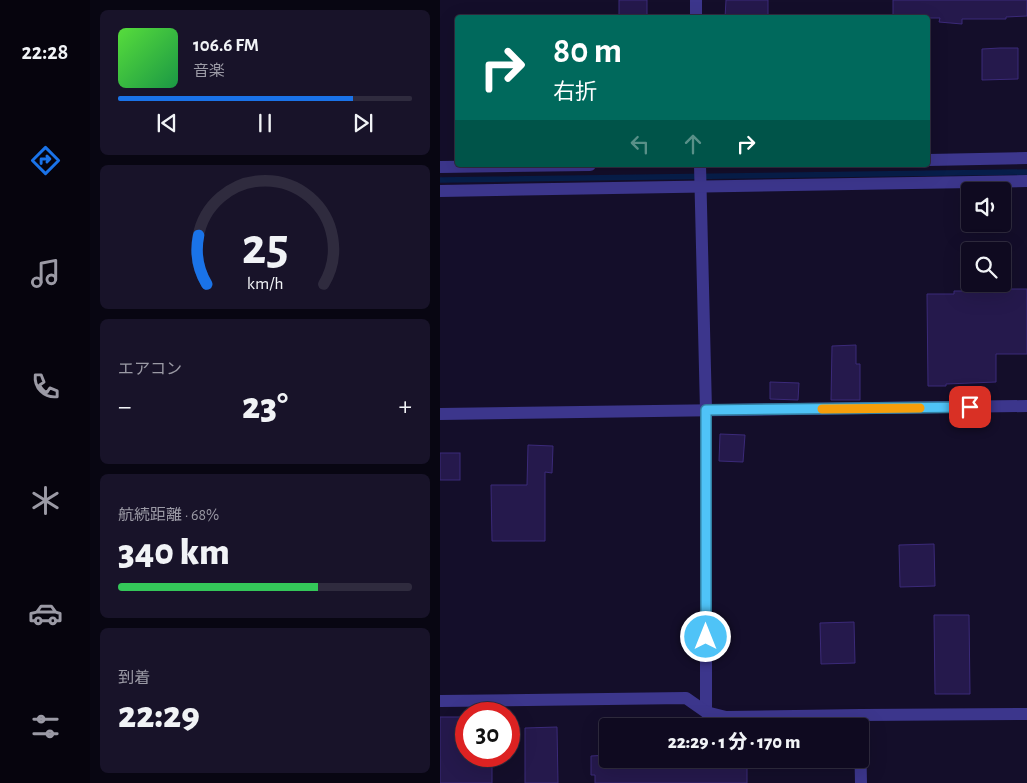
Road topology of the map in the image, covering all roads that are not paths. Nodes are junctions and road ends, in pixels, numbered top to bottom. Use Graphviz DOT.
graph roads {
  1 [pos="696,0"];
  2 [pos="696,15"];
  3 [pos="1027,158"];
  4 [pos="930,160"];
  5 [pos="440,167"];
  6 [pos="455,167"];
  7 [pos="700,167"];
  8 [pos="1027,181"];
  9 [pos="700,186"];
  10 [pos="440,191"];
  11 [pos="1027,406"];
  12 [pos="706,410"];
  13 [pos="440,414"];
  14 [pos="440,701"];
  15 [pos="706,712"];
  16 [pos="1027,714"];
  17 [pos="726,718"];
  18 [pos="869,720"];
  19 [pos="861,768"];
  20 [pos="861,783"];
  1 -- 2 [label="street"];
  3 -- 4 [label="street"];
  5 -- 6 [label="street"];
  7 -- 9 [label="street"];
  8 -- 9 [label="street"];
  9 -- 10 [label="street"];
  9 -- 12 [label="street"];
  11 -- 12 [label="street"];
  12 -- 13 [label="street"];
  12 -- 15 [label="street"];
  14 -- 15 [label="street"];
  15 -- 17 [label="street"];
  16 -- 18 [label="street"];
  19 -- 20 [label="street"];
}
